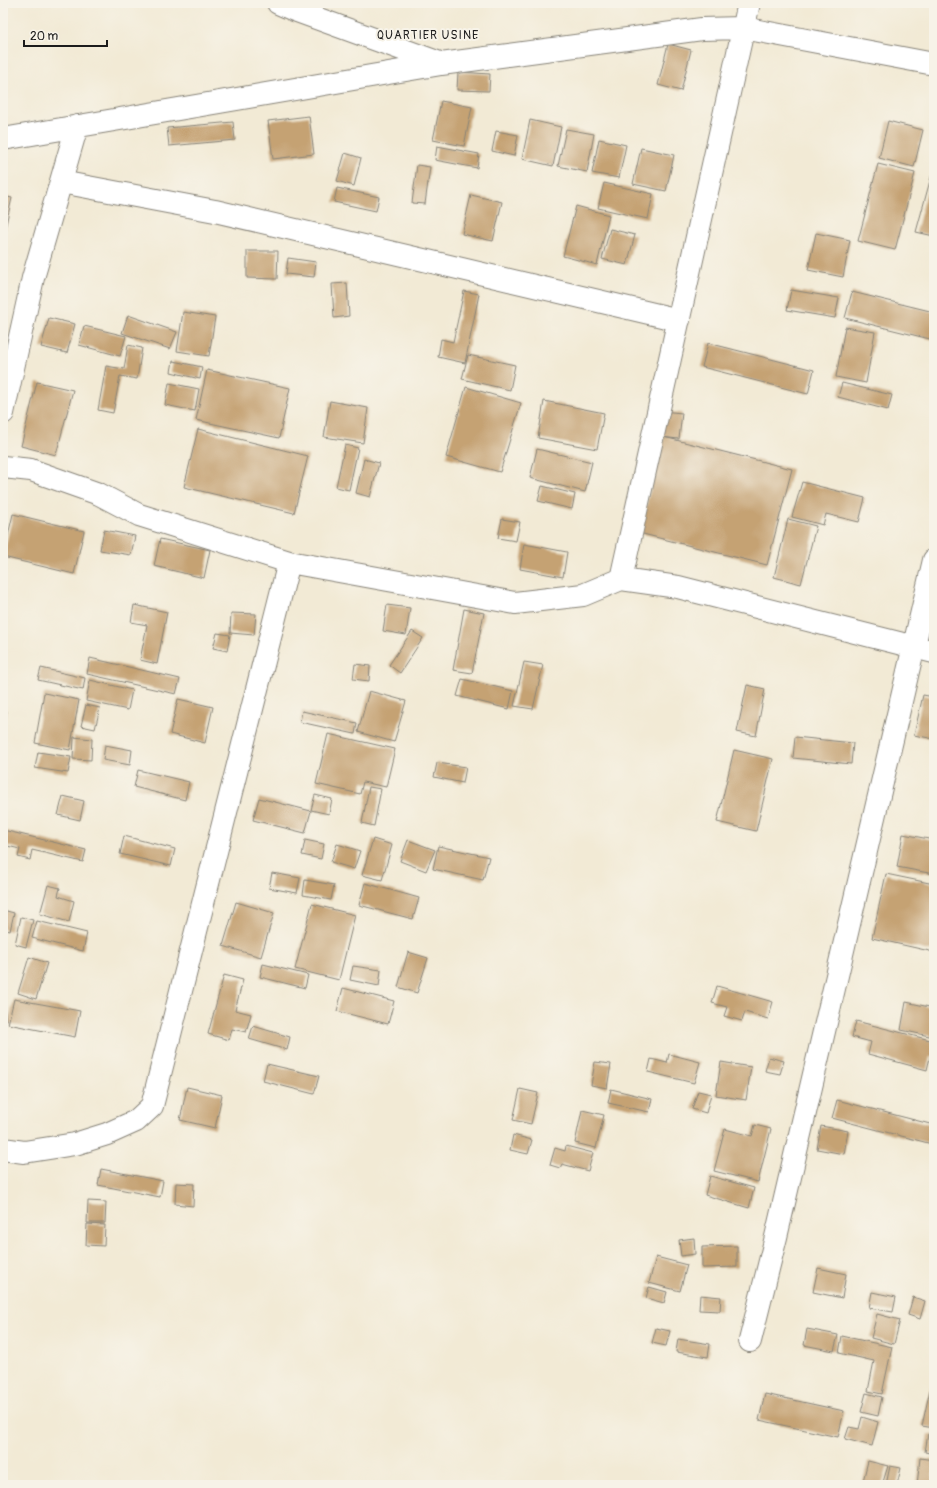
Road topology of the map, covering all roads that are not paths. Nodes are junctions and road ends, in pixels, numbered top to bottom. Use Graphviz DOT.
graph roads {
  1 [pos="278,3"];
  2 [pos="749,3"];
  3 [pos="743,28"];
  4 [pos="441,64"];
  5 [pos="934,64"];
  6 [pos="77,126"];
  7 [pos="3,139"];
  8 [pos="61,182"];
  9 [pos="679,320"];
  10 [pos="3,413"];
  11 [pos="3,467"];
  12 [pos="934,560"];
  13 [pos="289,562"];
  14 [pos="621,580"];
  15 [pos="913,647"];
  16 [pos="934,652"];
  17 [pos="3,1149"];
  18 [pos="750,1341"];
  1 -- 4 [label="street"];
  2 -- 3 [label="street"];
  3 -- 4 [label="street"];
  3 -- 5 [label="street"];
  3 -- 9 [label="street"];
  4 -- 6 [label="street"];
  6 -- 7 [label="street"];
  6 -- 8 [label="street"];
  8 -- 9 [label="street"];
  8 -- 10 [label="street"];
  9 -- 14 [label="street"];
  11 -- 13 [label="street"];
  12 -- 15 [label="street"];
  13 -- 14 [label="street"];
  13 -- 17 [label="street"];
  14 -- 15 [label="street"];
  15 -- 16 [label="street"];
  15 -- 18 [label="street"];
}
